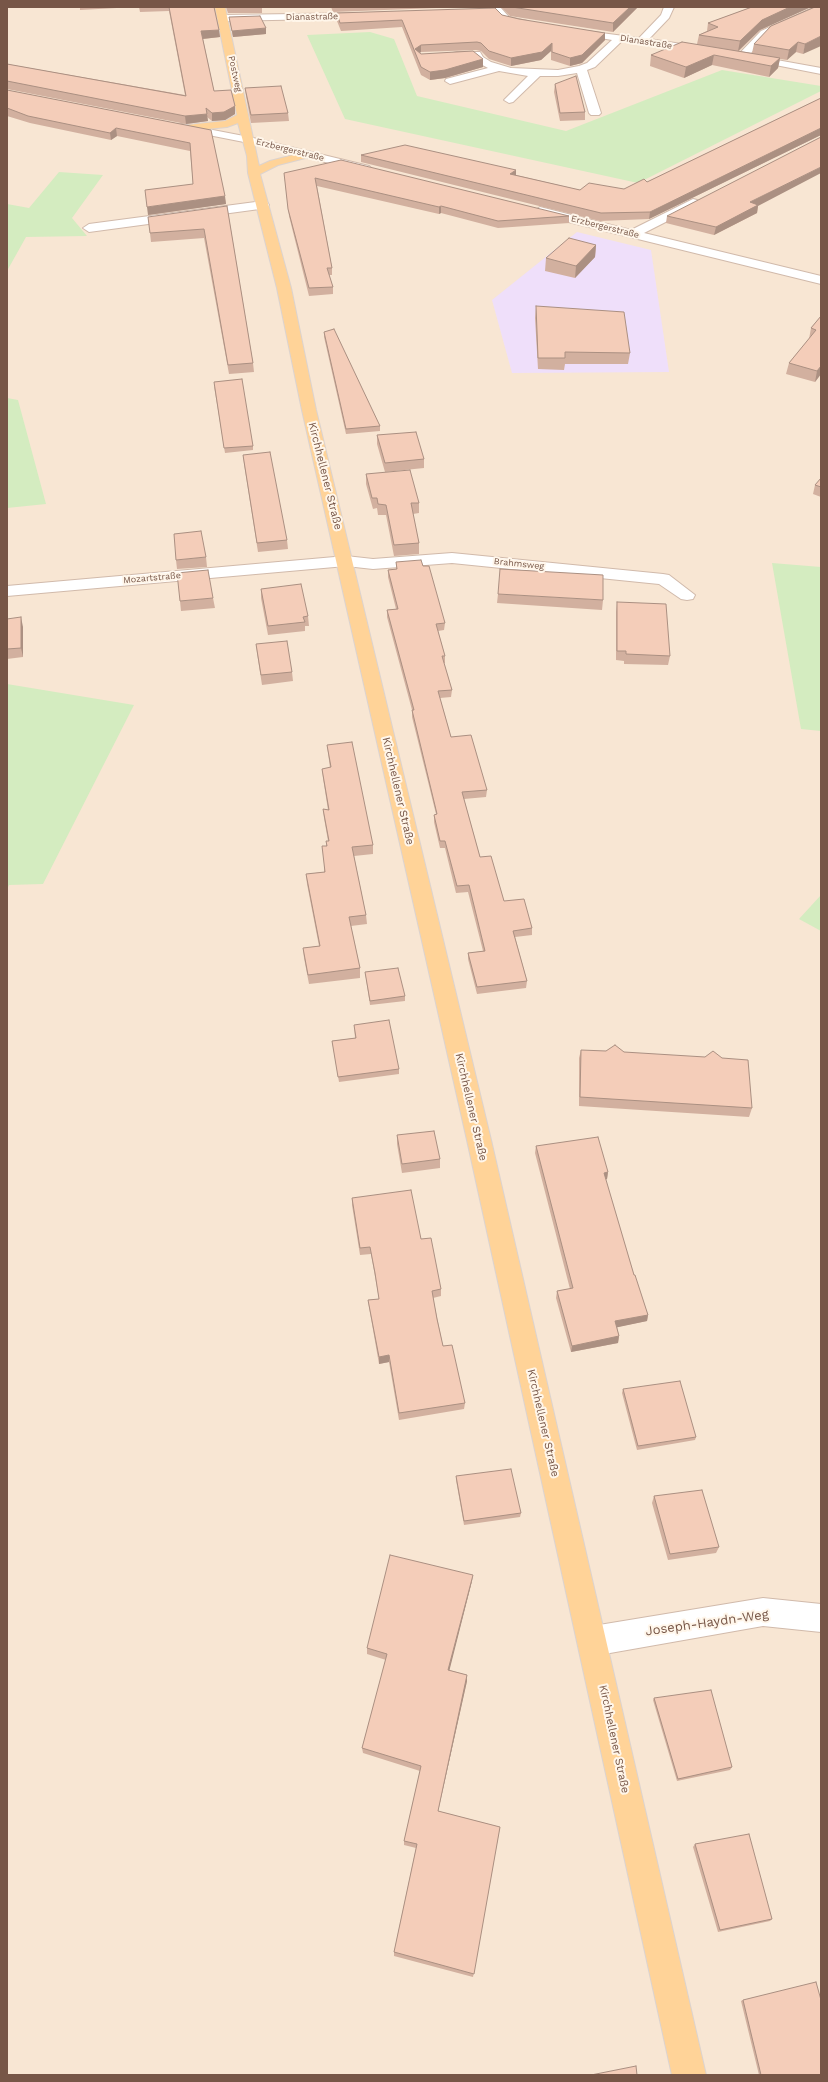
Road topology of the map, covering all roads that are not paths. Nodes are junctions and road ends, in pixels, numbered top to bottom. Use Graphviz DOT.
graph roads {
  1 [pos="220,7"];
  2 [pos="670,7"];
  3 [pos="821,8"];
  4 [pos="496,9"];
  5 [pos="483,12"];
  6 [pos="376,16"];
  7 [pos="223,18"];
  8 [pos="532,24"];
  9 [pos="567,30"];
  10 [pos="620,38"];
  11 [pos="641,41"];
  12 [pos="711,52"];
  13 [pos="444,55"];
  14 [pos="498,68"];
  15 [pos="581,69"];
  16 [pos="821,71"];
  17 [pos="537,73"];
  18 [pos="450,81"];
  19 [pos="509,100"];
  20 [pos="595,113"];
  21 [pos="242,115"];
  22 [pos="174,125"];
  23 [pos="187,128"];
  24 [pos="249,140"];
  25 [pos="309,154"];
  26 [pos="376,171"];
  27 [pos="254,173"];
  28 [pos="704,198"];
  29 [pos="263,205"];
  30 [pos="528,208"];
  31 [pos="89,228"];
  32 [pos="632,234"];
  33 [pos="821,280"];
  34 [pos="346,561"];
  35 [pos="7,591"];
  36 [pos="687,595"];
  37 [pos="821,1618"];
  38 [pos="592,1641"];
  39 [pos="689,2075"];
  1 -- 7 [label="main road, Postweg"];
  2 -- 11 [label="street"];
  3 -- 16 [label="street"];
  4 -- 5 [label="street"];
  4 -- 8 [label="street"];
  6 -- 7 [label="street, Dianastraße"];
  7 -- 21 [label="main road, Postweg"];
  9 -- 10 [label="street, Dianastraße"];
  10 -- 11 [label="street, Dianastraße"];
  10 -- 15 [label="street"];
  11 -- 12 [label="street, Dianastraße"];
  13 -- 14 [label="street"];
  14 -- 17 [label="street"];
  14 -- 18 [label="street"];
  15 -- 17 [label="street"];
  15 -- 20 [label="street"];
  17 -- 19 [label="street"];
  21 -- 23 [label="main road"];
  21 -- 24 [label="main road, Postweg"];
  22 -- 23 [label="street, Erzbergerstraße"];
  23 -- 24 [label="street, Erzbergerstraße"];
  24 -- 25 [label="street, Erzbergerstraße"];
  24 -- 27 [label="main road, Kirchhellener Straße"];
  25 -- 26 [label="street, Erzbergerstraße"];
  25 -- 27 [label="main road"];
  27 -- 29 [label="main road, Kirchhellener Straße"];
  28 -- 32 [label="street"];
  29 -- 31 [label="street"];
  29 -- 34 [label="main road, Kirchhellener Straße"];
  30 -- 32 [label="street, Erzbergerstraße"];
  32 -- 33 [label="street, Erzbergerstraße"];
  34 -- 35 [label="street, Mozartstraße"];
  34 -- 36 [label="street, Brahmsweg"];
  34 -- 38 [label="main road, Kirchhellener Straße"];
  37 -- 38 [label="street, Joseph-Haydn-Weg"];
  38 -- 39 [label="main road, Kirchhellener Straße"];
}
